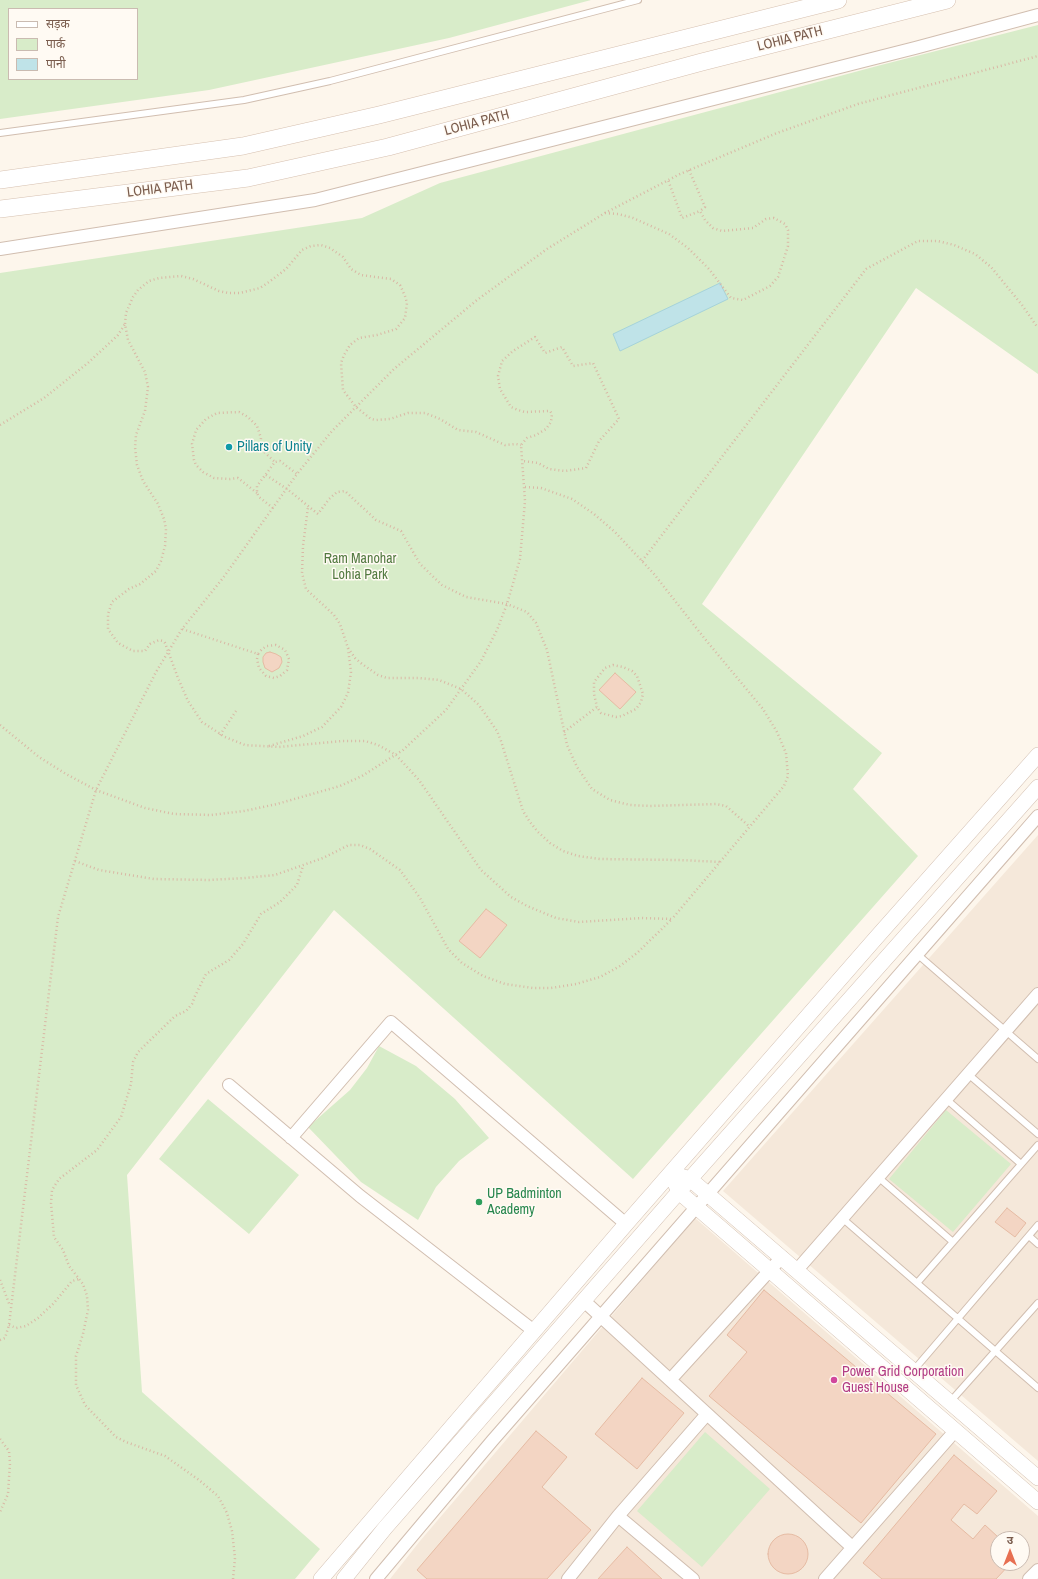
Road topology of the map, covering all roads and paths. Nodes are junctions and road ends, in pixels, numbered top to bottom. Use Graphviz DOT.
graph roads {
  1 [pos="638,0"];
  2 [pos="838,0"];
  3 [pos="947,0"];
  4 [pos="1038,15"];
  5 [pos="1038,56"];
  6 [pos="0,133"];
  7 [pos="689,170"];
  8 [pos="0,180"];
  9 [pos="668,180"];
  10 [pos="0,208"];
  11 [pos="700,211"];
  12 [pos="605,213"];
  13 [pos="0,249"];
  14 [pos="125,324"];
  15 [pos="1038,328"];
  16 [pos="356,407"];
  17 [pos="0,425"];
  18 [pos="521,445"];
  19 [pos="523,461"];
  20 [pos="275,462"];
  21 [pos="297,474"];
  22 [pos="266,475"];
  23 [pos="525,487"];
  24 [pos="287,489"];
  25 [pos="257,493"];
  26 [pos="308,506"];
  27 [pos="273,508"];
  28 [pos="642,561"];
  29 [pos="507,604"];
  30 [pos="182,629"];
  31 [pos="348,648"];
  32 [pos="167,652"];
  33 [pos="258,654"];
  34 [pos="460,689"];
  35 [pos="597,707"];
  36 [pos="236,711"];
  37 [pos="0,725"];
  38 [pos="564,732"];
  39 [pos="220,735"];
  40 [pos="265,747"];
  41 [pos="396,755"];
  42 [pos="1038,755"];
  43 [pos="1038,787"];
  44 [pos="96,790"];
  45 [pos="1038,816"];
  46 [pos="750,827"];
  47 [pos="75,861"];
  48 [pos="720,862"];
  49 [pos="303,866"];
  50 [pos="672,919"];
  51 [pos="917,954"];
  52 [pos="1038,994"];
  53 [pos="1006,1030"];
  54 [pos="1038,1059"];
  55 [pos="968,1074"];
  56 [pos="229,1085"];
  57 [pos="946,1099"];
  58 [pos="1038,1134"];
  59 [pos="291,1138"];
  60 [pos="1038,1145"];
  61 [pos="1021,1164"];
  62 [pos="670,1174"];
  63 [pos="878,1177"];
  64 [pos="690,1179"];
  65 [pos="679,1192"];
  66 [pos="708,1193"];
  67 [pos="696,1207"];
  68 [pos="842,1218"];
  69 [pos="626,1224"];
  70 [pos="1038,1225"];
  71 [pos="1029,1236"];
  72 [pos="953,1242"];
  73 [pos="1038,1244"];
  74 [pos="782,1257"];
  75 [pos="796,1270"];
  76 [pos="769,1271"];
  77 [pos="79,1279"];
  78 [pos="0,1280"];
  79 [pos="917,1283"];
  80 [pos="584,1301"];
  81 [pos="1038,1303"];
  82 [pos="10,1306"];
  83 [pos="600,1316"];
  84 [pos="958,1318"];
  85 [pos="9,1325"];
  86 [pos="534,1331"];
  87 [pos="0,1340"];
  88 [pos="996,1351"];
  89 [pos="913,1371"];
  90 [pos="670,1380"];
  91 [pos="1037,1385"];
  92 [pos="950,1402"];
  93 [pos="707,1414"];
  94 [pos="955,1431"];
  95 [pos="0,1439"];
  96 [pos="1038,1478"];
  97 [pos="1038,1502"];
  98 [pos="0,1512"];
  99 [pos="618,1516"];
  100 [pos="852,1546"];
  101 [pos="1038,1570"];
  102 [pos="233,1579"];
  103 [pos="321,1579"];
  104 [pos="344,1579"];
  105 [pos="376,1579"];
  106 [pos="568,1579"];
  107 [pos="693,1579"];
  108 [pos="825,1579"];
  109 [pos="1029,1579"];
  1 -- 6 [label="lane"];
  2 -- 8 [label="main road, LOHIA PATH"];
  3 -- 10 [label="main road, LOHIA PATH"];
  4 -- 13 [label="street"];
  5 -- 7 [label="path"];
  7 -- 9 [label="path"];
  7 -- 11 [label="path"];
  9 -- 11 [label="path"];
  9 -- 12 [label="path"];
  11 -- 12 [label="path"];
  12 -- 16 [label="path"];
  14 -- 16 [label="path"];
  14 -- 17 [label="path"];
  14 -- 32 [label="path"];
  15 -- 28 [label="path"];
  16 -- 18 [label="path"];
  16 -- 21 [label="path"];
  18 -- 19 [label="path"];
  18 -- 19 [label="path"];
  19 -- 23 [label="path"];
  20 -- 21 [label="path"];
  20 -- 22 [label="path"];
  20 -- 25 [label="path"];
  21 -- 24 [label="path"];
  22 -- 24 [label="path"];
  22 -- 25 [label="path"];
  23 -- 28 [label="path"];
  23 -- 29 [label="path"];
  24 -- 26 [label="path"];
  24 -- 27 [label="path"];
  25 -- 27 [label="path"];
  26 -- 29 [label="path"];
  26 -- 31 [label="path"];
  27 -- 30 [label="path"];
  28 -- 46 [label="path"];
  29 -- 34 [label="path"];
  29 -- 38 [label="path"];
  30 -- 32 [label="path"];
  30 -- 33 [label="path"];
  31 -- 34 [label="path"];
  31 -- 40 [label="path"];
  32 -- 39 [label="path"];
  32 -- 44 [label="path"];
  33 -- 33 [label="path"];
  34 -- 41 [label="path"];
  34 -- 48 [label="path"];
  35 -- 35 [label="path"];
  35 -- 38 [label="path"];
  36 -- 39 [label="path"];
  37 -- 44 [label="path"];
  38 -- 46 [label="path"];
  39 -- 40 [label="path"];
  40 -- 41 [label="path"];
  41 -- 44 [label="path"];
  41 -- 50 [label="path"];
  42 -- 62 [label="street"];
  43 -- 64 [label="street"];
  44 -- 47 [label="path"];
  45 -- 51 [label="street"];
  46 -- 48 [label="path"];
  47 -- 49 [label="path"];
  47 -- 82 [label="path"];
  48 -- 50 [label="path"];
  49 -- 50 [label="path"];
  49 -- 77 [label="path"];
  51 -- 53 [label="lane"];
  51 -- 66 [label="street"];
  52 -- 53 [label="street"];
  53 -- 54 [label="lane"];
  53 -- 55 [label="street"];
  55 -- 57 [label="street"];
  55 -- 58 [label="lane"];
  56 -- 59 [label="street"];
  57 -- 61 [label="lane"];
  57 -- 63 [label="street"];
  59 -- 69 [label="street"];
  59 -- 86 [label="street"];
  60 -- 61 [label="lane"];
  61 -- 72 [label="lane"];
  62 -- 64 [label="street"];
  62 -- 65 [label="street"];
  62 -- 69 [label="street"];
  63 -- 68 [label="street"];
  63 -- 72 [label="lane"];
  64 -- 65 [label="street"];
  64 -- 66 [label="street"];
  65 -- 67 [label="street"];
  65 -- 80 [label="street"];
  66 -- 67 [label="street"];
  66 -- 74 [label="street"];
  67 -- 76 [label="street"];
  67 -- 83 [label="street"];
  68 -- 75 [label="street"];
  68 -- 79 [label="lane"];
  69 -- 86 [label="street"];
  70 -- 71 [label="lane"];
  71 -- 73 [label="lane"];
  71 -- 84 [label="lane"];
  72 -- 79 [label="lane"];
  74 -- 75 [label="street"];
  74 -- 76 [label="street"];
  75 -- 89 [label="street"];
  76 -- 90 [label="street"];
  76 -- 94 [label="street"];
  77 -- 85 [label="path"];
  77 -- 102 [label="path"];
  78 -- 82 [label="path"];
  79 -- 84 [label="lane"];
  80 -- 83 [label="street"];
  80 -- 104 [label="street"];
  81 -- 88 [label="lane"];
  82 -- 85 [label="path"];
  83 -- 90 [label="street"];
  83 -- 105 [label="street"];
  84 -- 88 [label="lane"];
  84 -- 89 [label="lane"];
  85 -- 87 [label="path"];
  86 -- 103 [label="street"];
  88 -- 91 [label="lane"];
  88 -- 92 [label="lane"];
  89 -- 92 [label="street"];
  90 -- 93 [label="street"];
  92 -- 96 [label="street"];
  93 -- 99 [label="street"];
  93 -- 100 [label="street"];
  94 -- 97 [label="street"];
  94 -- 100 [label="street"];
  95 -- 98 [label="path"];
  99 -- 106 [label="street"];
  99 -- 107 [label="street"];
  100 -- 108 [label="street"];
  101 -- 109 [label="street"];
}
